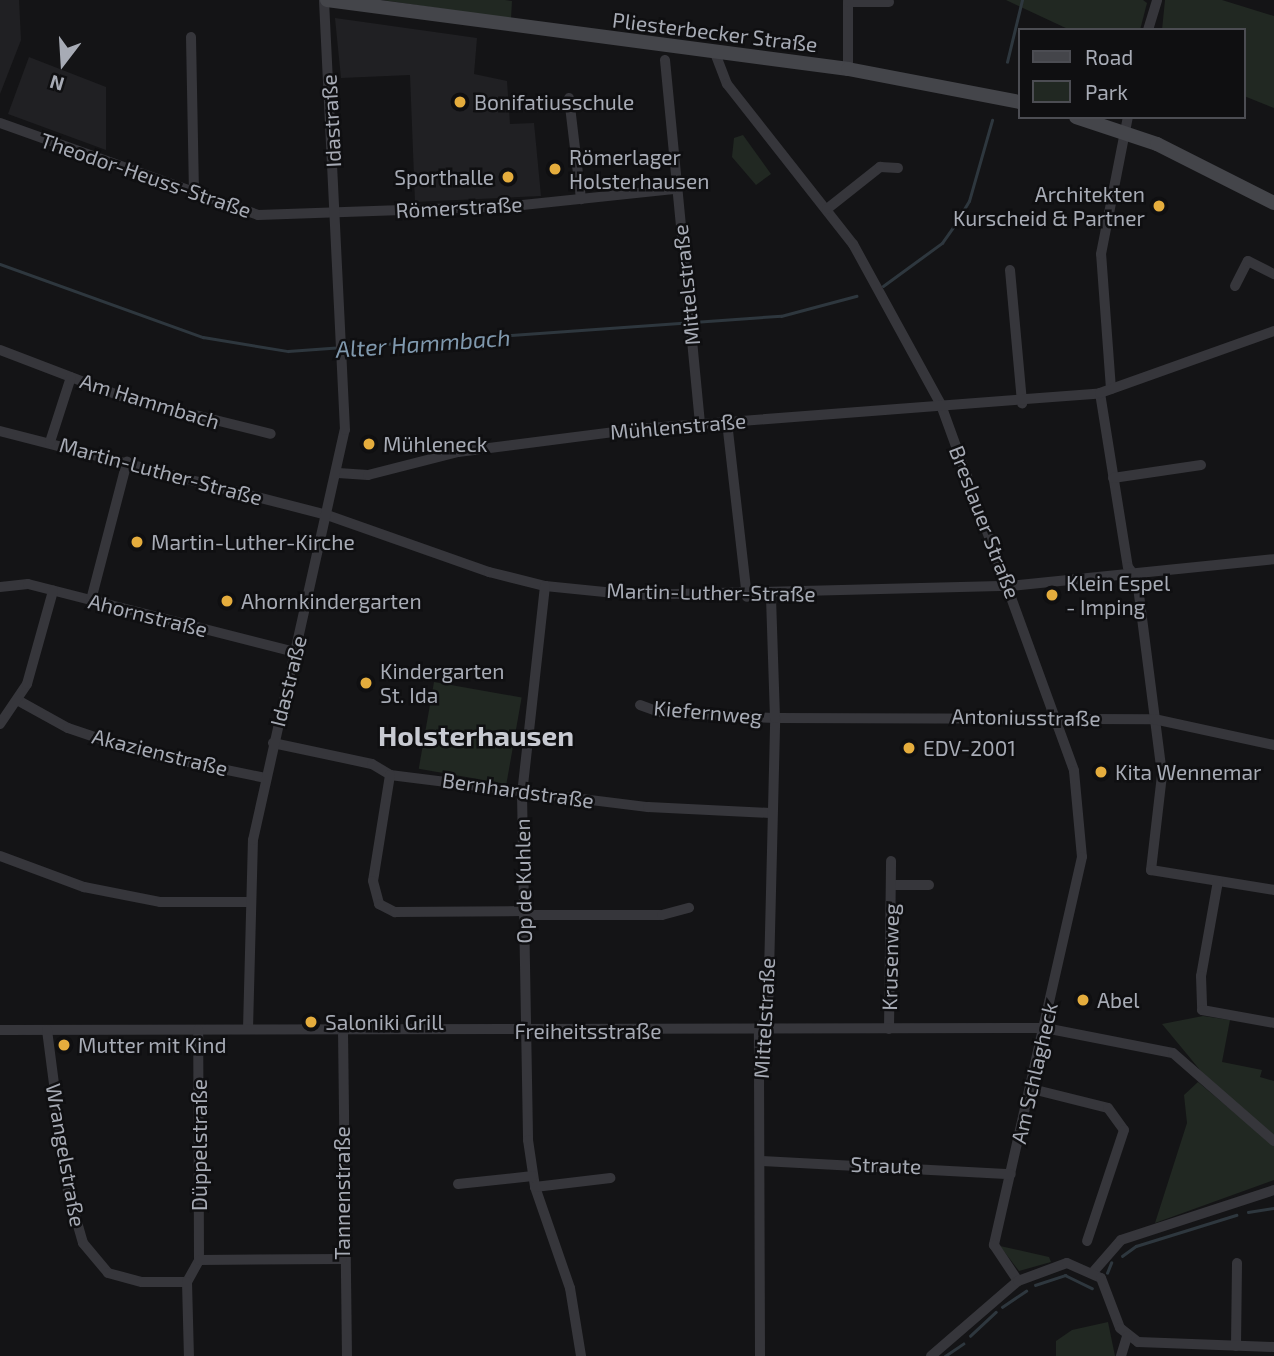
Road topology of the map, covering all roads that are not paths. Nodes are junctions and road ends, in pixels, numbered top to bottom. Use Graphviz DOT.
graph roads {
  1 [pos="326,0"];
  2 [pos="1157,0"];
  3 [pos="889,2"];
  4 [pos="1149,28"];
  5 [pos="191,37"];
  6 [pos="715,53"];
  7 [pos="665,60"];
  8 [pos="848,69"];
  9 [pos="569,98"];
  10 [pos="1018,102"];
  11 [pos="1083,119"];
  12 [pos="1128,119"];
  13 [pos="0,123"];
  14 [pos="1127,132"];
  15 [pos="898,167"];
  16 [pos="677,189"];
  17 [pos="194,194"];
  18 [pos="581,199"];
  19 [pos="1274,203"];
  20 [pos="827,209"];
  21 [pos="336,213"];
  22 [pos="1010,270"];
  23 [pos="1274,274"];
  24 [pos="1235,286"];
  25 [pos="1274,331"];
  26 [pos="0,350"];
  27 [pos="71,377"];
  28 [pos="1111,389"];
  29 [pos="1100,393"];
  30 [pos="1022,403"];
  31 [pos="941,405"];
  32 [pos="727,422"];
  33 [pos="700,425"];
  34 [pos="0,431"];
  35 [pos="271,433"];
  36 [pos="50,442"];
  37 [pos="127,462"];
  38 [pos="1201,465"];
  39 [pos="338,473"];
  40 [pos="1114,478"];
  41 [pos="327,515"];
  42 [pos="1274,559"];
  43 [pos="1134,573"];
  44 [pos="545,586"];
  45 [pos="1010,586"];
  46 [pos="0,587"];
  47 [pos="53,591"];
  48 [pos="771,596"];
  49 [pos="747,597"];
  50 [pos="91,600"];
  51 [pos="295,652"];
  52 [pos="19,701"];
  53 [pos="640,705"];
  54 [pos="1054,715"];
  55 [pos="775,718"];
  56 [pos="1154,719"];
  57 [pos="0,724"];
  58 [pos="273,743"];
  59 [pos="1274,745"];
  60 [pos="390,775"];
  61 [pos="266,778"];
  62 [pos="522,793"];
  63 [pos="770,813"];
  64 [pos="0,856"];
  65 [pos="1082,857"];
  66 [pos="891,861"];
  67 [pos="1218,881"];
  68 [pos="891,885"];
  69 [pos="929,885"];
  70 [pos="1274,891"];
  71 [pos="247,902"];
  72 [pos="689,908"];
  73 [pos="524,913"];
  74 [pos="1274,1023"];
  75 [pos="1045,1028"];
  76 [pos="889,1029"];
  77 [pos="0,1030"];
  78 [pos="47,1030"];
  79 [pos="198,1030"];
  80 [pos="248,1030"];
  81 [pos="343,1030"];
  82 [pos="759,1031"];
  83 [pos="528,1032"];
  84 [pos="1032,1089"];
  85 [pos="1274,1141"];
  86 [pos="760,1161"];
  87 [pos="1011,1174"];
  88 [pos="610,1178"];
  89 [pos="534,1182"];
  90 [pos="458,1184"];
  91 [pos="1274,1190"];
  92 [pos="1087,1241"];
  93 [pos="342,1259"];
  94 [pos="199,1260"];
  95 [pos="1237,1263"];
  96 [pos="1094,1272"];
  97 [pos="1018,1281"];
  98 [pos="187,1282"];
  99 [pos="1127,1336"];
  100 [pos="1236,1346"];
  101 [pos="1274,1347"];
  102 [pos="189,1356"];
  103 [pos="347,1356"];
  104 [pos="582,1356"];
  105 [pos="760,1356"];
  106 [pos="931,1356"];
  107 [pos="1121,1356"];
  1 -- 6 [label="main road, Pliesterbecker Straße"];
  1 -- 21 [label="street, Idastraße"];
  2 -- 4 [label="street"];
  3 -- 8 [label="street, Pliesterbecker Straße"];
  5 -- 17 [label="street"];
  6 -- 8 [label="main road, Pliesterbecker Straße"];
  6 -- 20 [label="street, Breslauer Straße"];
  7 -- 16 [label="street, Mittelstraße"];
  8 -- 10 [label="main road, Pliesterbecker Straße"];
  9 -- 18 [label="street"];
  11 -- 14 [label="main road"];
  12 -- 14 [label="street"];
  13 -- 17 [label="street, Theodor-Heuss-Straße"];
  14 -- 19 [label="main road"];
  14 -- 28 [label="street"];
  15 -- 20 [label="street"];
  16 -- 18 [label="street, Römerstraße"];
  16 -- 33 [label="street, Mittelstraße"];
  17 -- 21 [label="street, Theodor-Heuss-Straße"];
  18 -- 21 [label="street, Römerstraße"];
  20 -- 31 [label="street, Breslauer Straße"];
  21 -- 39 [label="street, Idastraße"];
  22 -- 30 [label="street"];
  23 -- 24 [label="street"];
  25 -- 28 [label="street, Mühlenstraße"];
  26 -- 27 [label="street, Am Hammbach"];
  27 -- 35 [label="street, Am Hammbach"];
  27 -- 36 [label="street, Am Hammbach"];
  28 -- 29 [label="street, Mühlenstraße"];
  29 -- 30 [label="street, Mühlenstraße"];
  29 -- 40 [label="street"];
  30 -- 31 [label="street, Mühlenstraße"];
  31 -- 32 [label="street, Mühlenstraße"];
  31 -- 45 [label="street, Breslauer Straße"];
  32 -- 33 [label="street, Mühlenstraße"];
  32 -- 49 [label="street"];
  33 -- 39 [label="street, Mühlenstraße"];
  34 -- 36 [label="street, Martin-Luther-Straße"];
  36 -- 37 [label="street, Martin-Luther-Straße"];
  37 -- 41 [label="street, Martin-Luther-Straße"];
  37 -- 50 [label="street"];
  38 -- 40 [label="street"];
  39 -- 41 [label="street, Idastraße"];
  40 -- 43 [label="street"];
  41 -- 44 [label="street, Martin-Luther-Straße"];
  41 -- 51 [label="street, Idastraße"];
  42 -- 43 [label="street, Martin-Luther-Straße"];
  43 -- 45 [label="street, Martin-Luther-Straße"];
  43 -- 56 [label="street"];
  44 -- 49 [label="street, Martin-Luther-Straße"];
  44 -- 62 [label="street, Op de Kuhlen"];
  45 -- 48 [label="street, Martin-Luther-Straße"];
  45 -- 54 [label="street, Breslauer Straße"];
  46 -- 47 [label="street, Ahornstraße"];
  47 -- 50 [label="street, Ahornstraße"];
  47 -- 52 [label="street"];
  48 -- 49 [label="street, Martin-Luther-Straße"];
  48 -- 55 [label="street, Mittelstraße"];
  50 -- 51 [label="street, Ahornstraße"];
  51 -- 58 [label="street, Idastraße"];
  52 -- 57 [label="street"];
  52 -- 61 [label="street, Akazienstraße"];
  53 -- 55 [label="street, Kiefernweg"];
  54 -- 55 [label="street, Antoniusstraße"];
  54 -- 56 [label="street, Antoniusstraße"];
  54 -- 65 [label="street, Breslauer Straße"];
  55 -- 63 [label="street, Mittelstraße"];
  56 -- 59 [label="street, Antoniusstraße"];
  56 -- 67 [label="street"];
  58 -- 60 [label="street, Bernhardstraße"];
  58 -- 61 [label="street, Idastraße"];
  60 -- 62 [label="street, Bernhardstraße"];
  60 -- 73 [label="street"];
  61 -- 71 [label="street, Idastraße"];
  62 -- 63 [label="street, Bernhardstraße"];
  62 -- 73 [label="street, Op de Kuhlen"];
  63 -- 82 [label="street, Mittelstraße"];
  64 -- 71 [label="street"];
  65 -- 75 [label="street, Am Schlagheck"];
  66 -- 68 [label="street, Krusenweg"];
  67 -- 70 [label="street"];
  67 -- 74 [label="street"];
  68 -- 69 [label="street, Krusenweg"];
  68 -- 76 [label="street, Krusenweg"];
  71 -- 80 [label="street, Idastraße"];
  72 -- 73 [label="street"];
  73 -- 83 [label="street, Op de Kuhlen"];
  75 -- 76 [label="street, Freiheitsstraße"];
  75 -- 84 [label="street, Am Schlagheck"];
  75 -- 85 [label="street, Freiheitsstraße"];
  76 -- 82 [label="street, Freiheitsstraße"];
  77 -- 78 [label="street, Freiheitsstraße"];
  78 -- 79 [label="street, Freiheitsstraße"];
  78 -- 98 [label="street, Wrangelstraße"];
  79 -- 80 [label="street, Freiheitsstraße"];
  79 -- 94 [label="street, Düppelstraße"];
  80 -- 81 [label="street, Freiheitsstraße"];
  81 -- 83 [label="street, Freiheitsstraße"];
  81 -- 93 [label="street, Tannenstraße"];
  82 -- 83 [label="street, Freiheitsstraße"];
  82 -- 86 [label="street, Mittelstraße"];
  83 -- 89 [label="street, Op de Kuhlen"];
  84 -- 87 [label="street, Am Schlagheck"];
  84 -- 92 [label="street"];
  86 -- 87 [label="street, Straute"];
  86 -- 105 [label="street, Mittelstraße"];
  87 -- 97 [label="street, Am Schlagheck"];
  88 -- 89 [label="street"];
  89 -- 90 [label="street"];
  89 -- 104 [label="street, Op de Kuhlen"];
  91 -- 96 [label="street"];
  93 -- 94 [label="street"];
  93 -- 103 [label="street, Tannenstraße"];
  94 -- 98 [label="street"];
  95 -- 100 [label="street"];
  96 -- 97 [label="street"];
  96 -- 99 [label="street"];
  97 -- 106 [label="street"];
  98 -- 102 [label="street"];
  99 -- 100 [label="street"];
  99 -- 107 [label="street"];
  100 -- 101 [label="street"];
}
